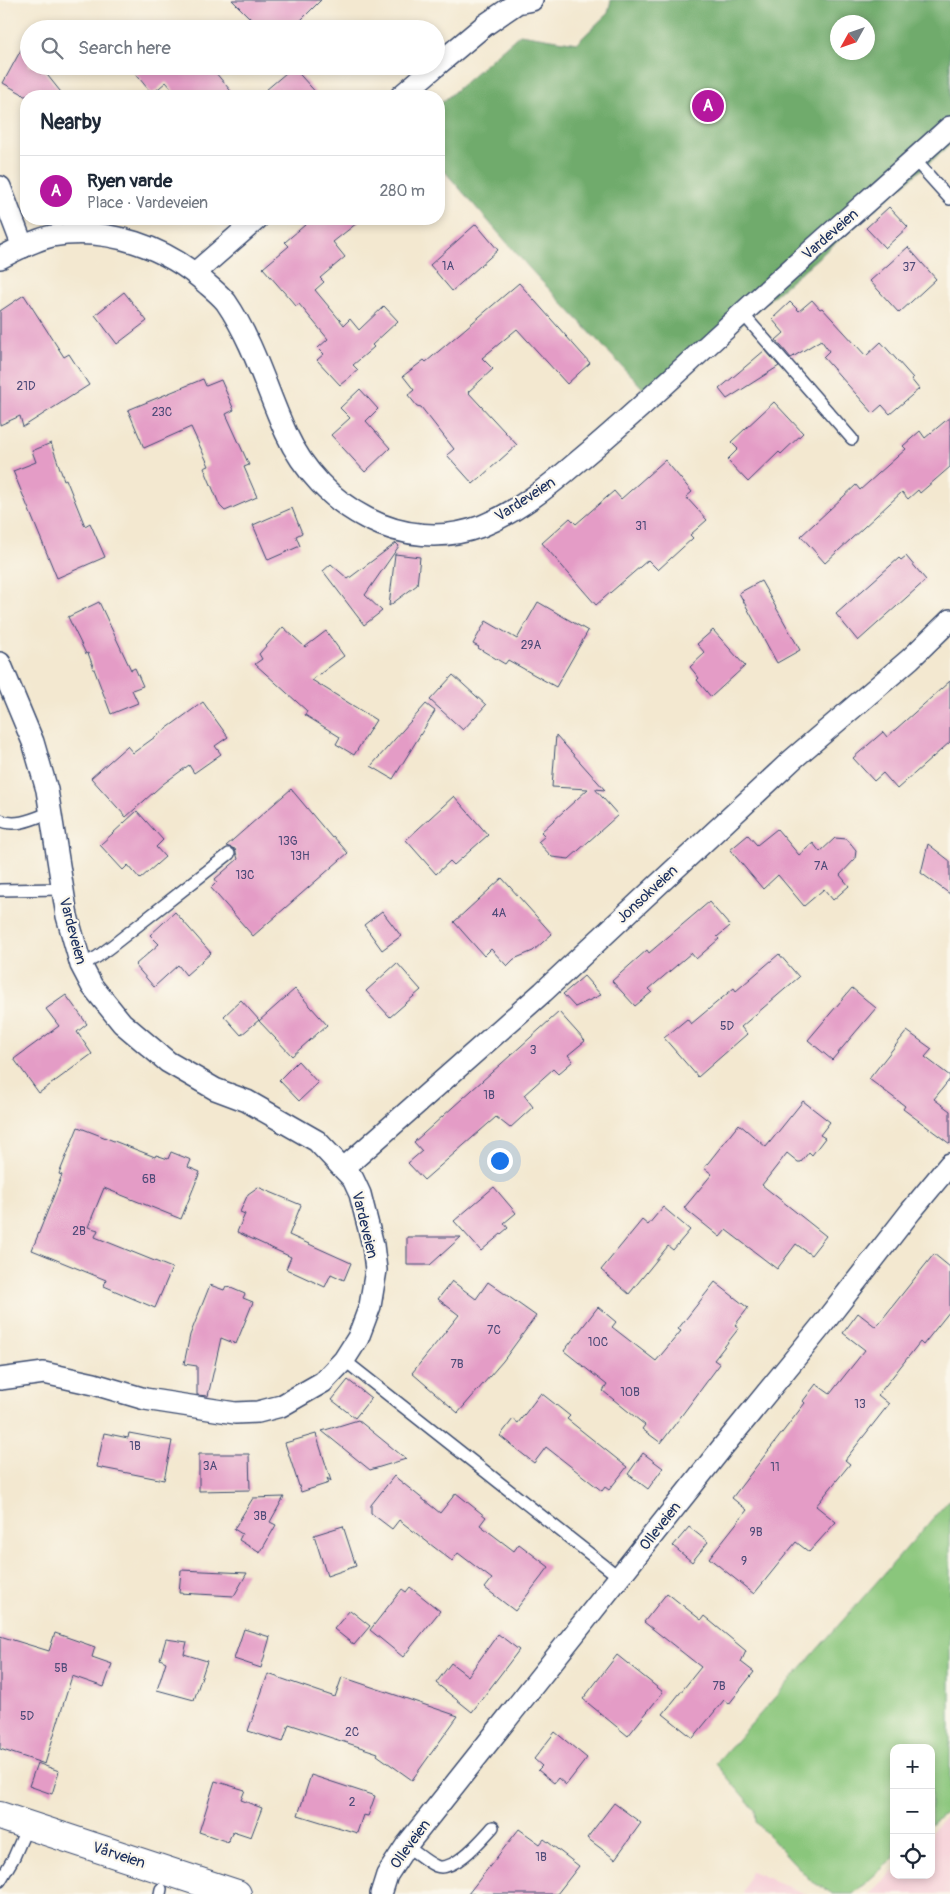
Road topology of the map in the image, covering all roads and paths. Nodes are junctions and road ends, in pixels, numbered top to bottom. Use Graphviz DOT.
graph roads {
  1 [pos="522,1"];
  2 [pos="445,58"];
  3 [pos="425,75"];
  4 [pos="407,90"];
  5 [pos="950,127"];
  6 [pos="914,159"];
  7 [pos="0,187"];
  8 [pos="950,199"];
  9 [pos="250,225"];
  10 [pos="24,247"];
  11 [pos="0,258"];
  12 [pos="195,273"];
  13 [pos="742,313"];
  14 [pos="852,439"];
  15 [pos="950,620"];
  16 [pos="0,663"];
  17 [pos="51,812"];
  18 [pos="0,820"];
  19 [pos="229,854"];
  20 [pos="62,889"];
  21 [pos="0,890"];
  22 [pos="81,965"];
  23 [pos="950,1164"];
  24 [pos="344,1168"];
  25 [pos="344,1360"];
  26 [pos="0,1379"];
  27 [pos="619,1577"];
  28 [pos="0,1816"];
  29 [pos="28,1826"];
  30 [pos="493,1827"];
  31 [pos="406,1846"];
  32 [pos="0,1882"];
  33 [pos="237,1894"];
  34 [pos="381,1894"];
  1 -- 2 [label="street"];
  3 -- 4 [label="street"];
  5 -- 6 [label="street, Vardeveien"];
  6 -- 8 [label="lane"];
  6 -- 13 [label="street, Vardeveien"];
  7 -- 10 [label="street"];
  9 -- 12 [label="street"];
  10 -- 11 [label="street, Vardeveien"];
  10 -- 12 [label="street, Vardeveien"];
  12 -- 13 [label="street, Vardeveien"];
  13 -- 14 [label="lane"];
  15 -- 24 [label="street, Jonsokveien"];
  16 -- 17 [label="street, Vardeveien"];
  17 -- 18 [label="lane"];
  17 -- 20 [label="street, Vardeveien"];
  19 -- 22 [label="lane"];
  20 -- 21 [label="lane, Vardeveien"];
  20 -- 22 [label="street, Vardeveien"];
  22 -- 24 [label="street, Vardeveien"];
  23 -- 27 [label="street, Olleveien"];
  24 -- 25 [label="street, Vardeveien"];
  25 -- 26 [label="street, Vardeveien"];
  25 -- 27 [label="lane"];
  27 -- 31 [label="street, Olleveien"];
  28 -- 29 [label="street, Vårveien"];
  29 -- 32 [label="lane"];
  29 -- 33 [label="street, Vårveien"];
  30 -- 31 [label="lane"];
  31 -- 34 [label="street, Olleveien"];
}
